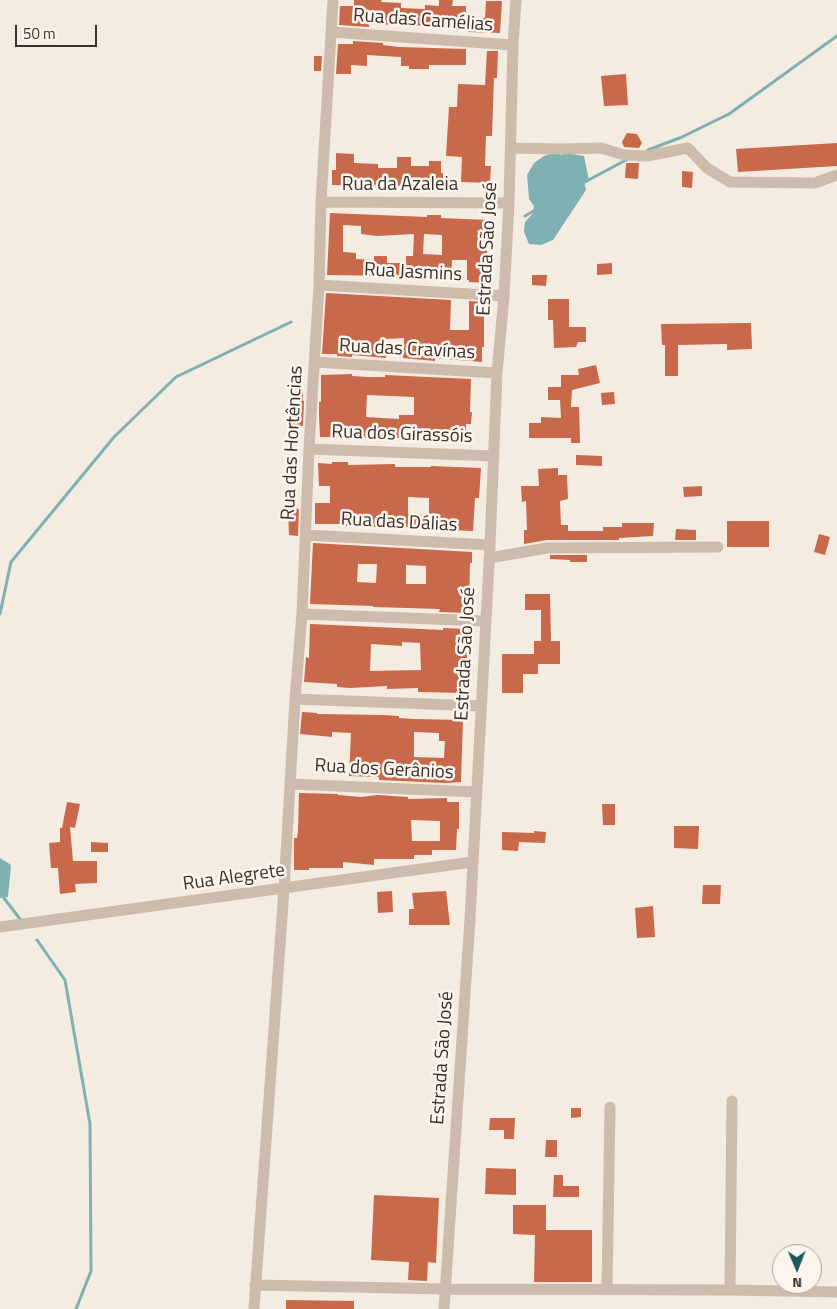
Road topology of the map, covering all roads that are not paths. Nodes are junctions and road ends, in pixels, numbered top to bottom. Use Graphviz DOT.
graph roads {
  1 [pos="333,0"];
  2 [pos="516,0"];
  3 [pos="331,32"];
  4 [pos="513,45"];
  5 [pos="511,148"];
  6 [pos="837,174"];
  7 [pos="321,202"];
  8 [pos="509,203"];
  9 [pos="319,284"];
  10 [pos="504,296"];
  11 [pos="315,362"];
  12 [pos="497,373"];
  13 [pos="309,449"];
  14 [pos="494,456"];
  15 [pos="306,535"];
  16 [pos="490,545"];
  17 [pos="718,547"];
  18 [pos="489,558"];
  19 [pos="302,614"];
  20 [pos="486,621"];
  21 [pos="295,699"];
  22 [pos="481,706"];
  23 [pos="290,784"];
  24 [pos="476,792"];
  25 [pos="472,862"];
  26 [pos="284,888"];
  27 [pos="0,927"];
  28 [pos="732,1101"];
  29 [pos="610,1107"];
  30 [pos="255,1285"];
  31 [pos="445,1289"];
  32 [pos="607,1289"];
  33 [pos="730,1290"];
  34 [pos="837,1292"];
  35 [pos="254,1309"];
  36 [pos="444,1309"];
  1 -- 3 [label="street, Rua das Hortências"];
  2 -- 4 [label="street, Estrada São José"];
  3 -- 4 [label="street, Rua das Camélias"];
  3 -- 7 [label="street, Rua das Hortências"];
  4 -- 5 [label="street, Estrada São José"];
  5 -- 6 [label="street"];
  5 -- 8 [label="street, Estrada São José"];
  7 -- 8 [label="street, Rua da Azaleia"];
  7 -- 9 [label="street, Rua das Hortências"];
  8 -- 10 [label="street, Estrada São José"];
  9 -- 10 [label="street, Rua Jasmins"];
  9 -- 11 [label="street, Rua das Hortências"];
  10 -- 12 [label="street, Estrada São José"];
  11 -- 12 [label="street, Rua das Cravínas"];
  11 -- 13 [label="street, Rua das Hortências"];
  12 -- 14 [label="street, Estrada São José"];
  13 -- 14 [label="street, Rua dos Girassóis"];
  13 -- 15 [label="street, Rua das Hortências"];
  14 -- 16 [label="street, Estrada São José"];
  15 -- 16 [label="street, Rua das Dálias"];
  15 -- 19 [label="street, Rua das Hortências"];
  16 -- 18 [label="street, Estrada São José"];
  17 -- 18 [label="street"];
  18 -- 20 [label="street, Estrada São José"];
  19 -- 20 [label="street"];
  19 -- 21 [label="street, Rua das Hortências"];
  20 -- 22 [label="street, Estrada São José"];
  21 -- 22 [label="street"];
  21 -- 23 [label="street, Rua das Hortências"];
  22 -- 24 [label="street, Estrada São José"];
  23 -- 24 [label="street, Rua dos Gerânios"];
  23 -- 26 [label="street, Rua das Hortências"];
  24 -- 25 [label="street, Estrada São José"];
  25 -- 26 [label="street, Rua Alegrete"];
  25 -- 31 [label="street, Estrada São José"];
  26 -- 27 [label="street, Rua Alegrete"];
  26 -- 30 [label="street, Rua das Hortências"];
  28 -- 33 [label="street"];
  29 -- 32 [label="street"];
  30 -- 31 [label="street"];
  30 -- 35 [label="street, Rua das Hortências"];
  31 -- 32 [label="street"];
  31 -- 36 [label="street, Estrada São José"];
  32 -- 33 [label="street"];
  33 -- 34 [label="street"];
}
